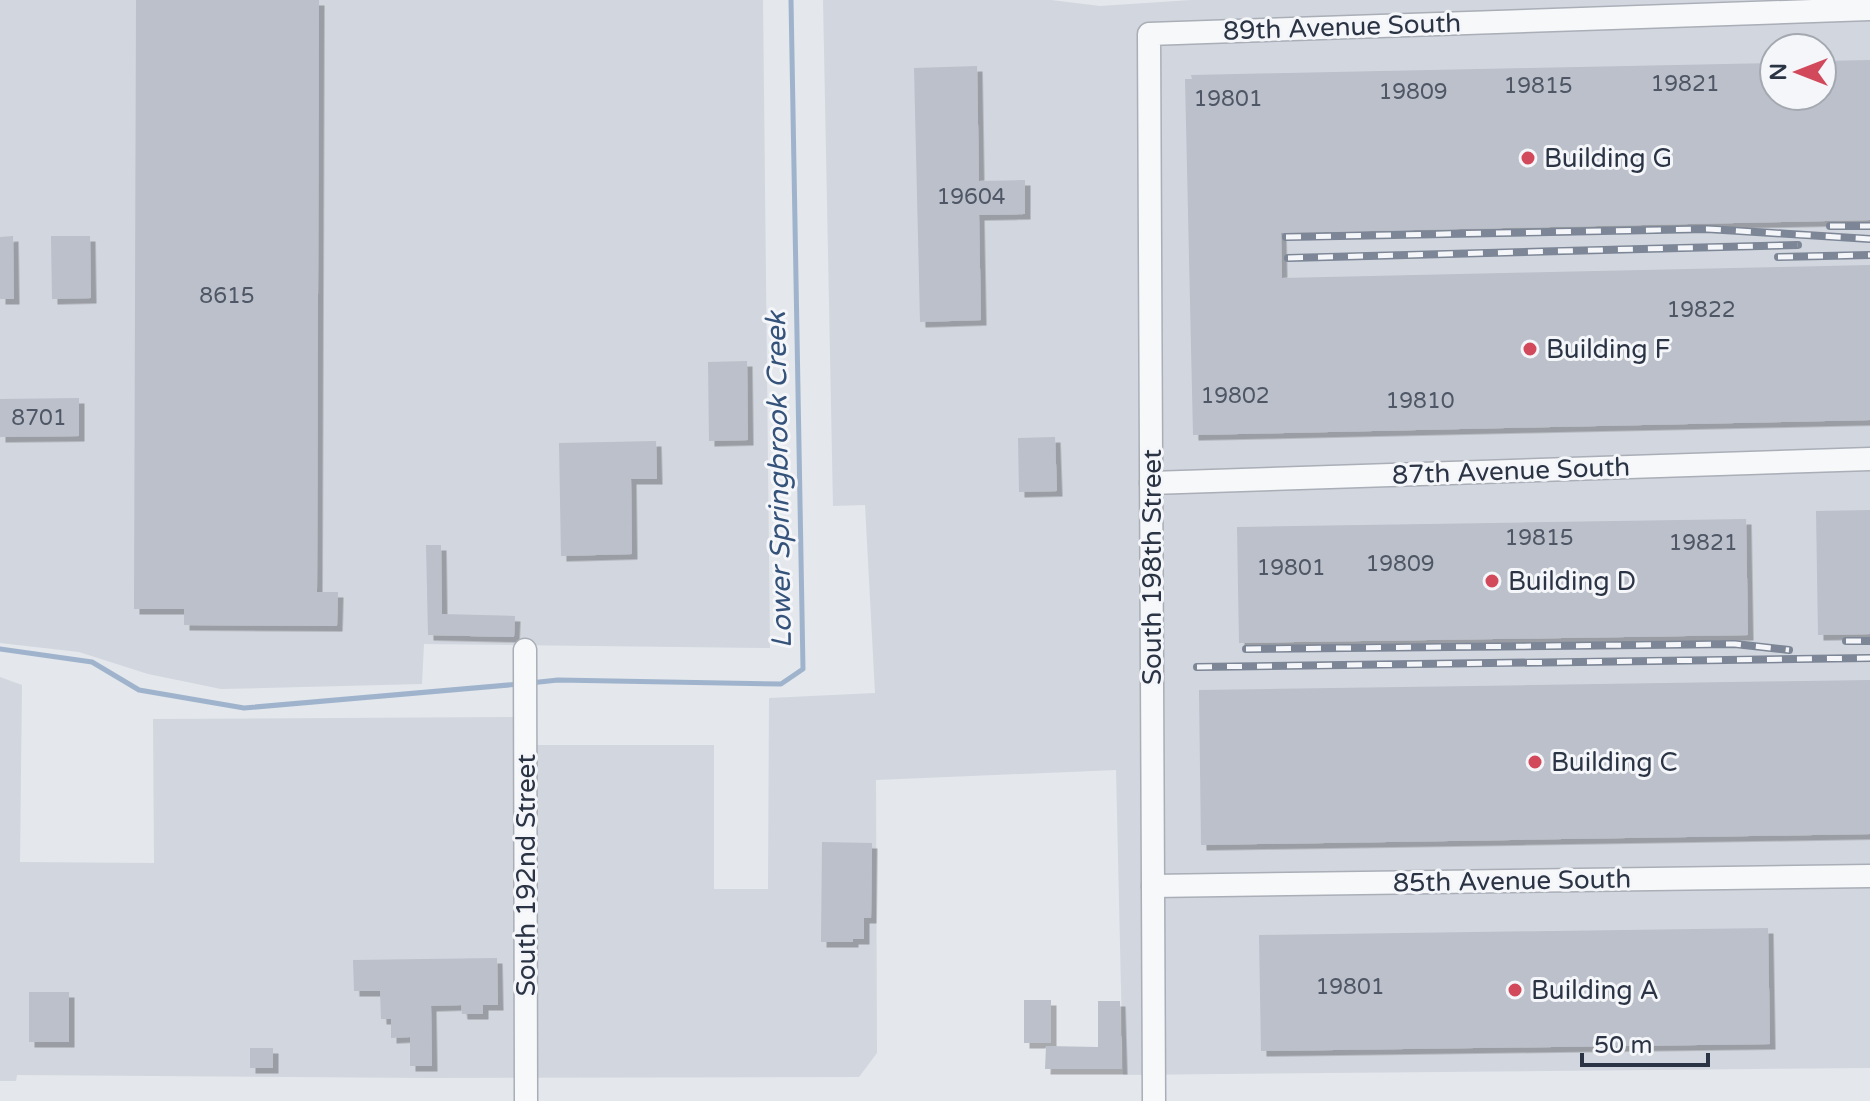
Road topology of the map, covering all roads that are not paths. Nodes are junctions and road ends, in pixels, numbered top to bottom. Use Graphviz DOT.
graph roads {
  1 [pos="1870,9"];
  2 [pos="1149,34"];
  3 [pos="1870,459"];
  4 [pos="1151,483"];
  5 [pos="525,650"];
  6 [pos="1870,876"];
  7 [pos="1153,886"];
  8 [pos="526,1101"];
  9 [pos="1154,1101"];
  1 -- 2 [label="street, 89th Avenue South"];
  2 -- 4 [label="street, South 198th Street"];
  3 -- 4 [label="street, 87th Avenue South"];
  4 -- 7 [label="street, South 198th Street"];
  5 -- 8 [label="street, South 192nd Street"];
  6 -- 7 [label="street, 85th Avenue South"];
  7 -- 9 [label="street, South 198th Street"];
}
